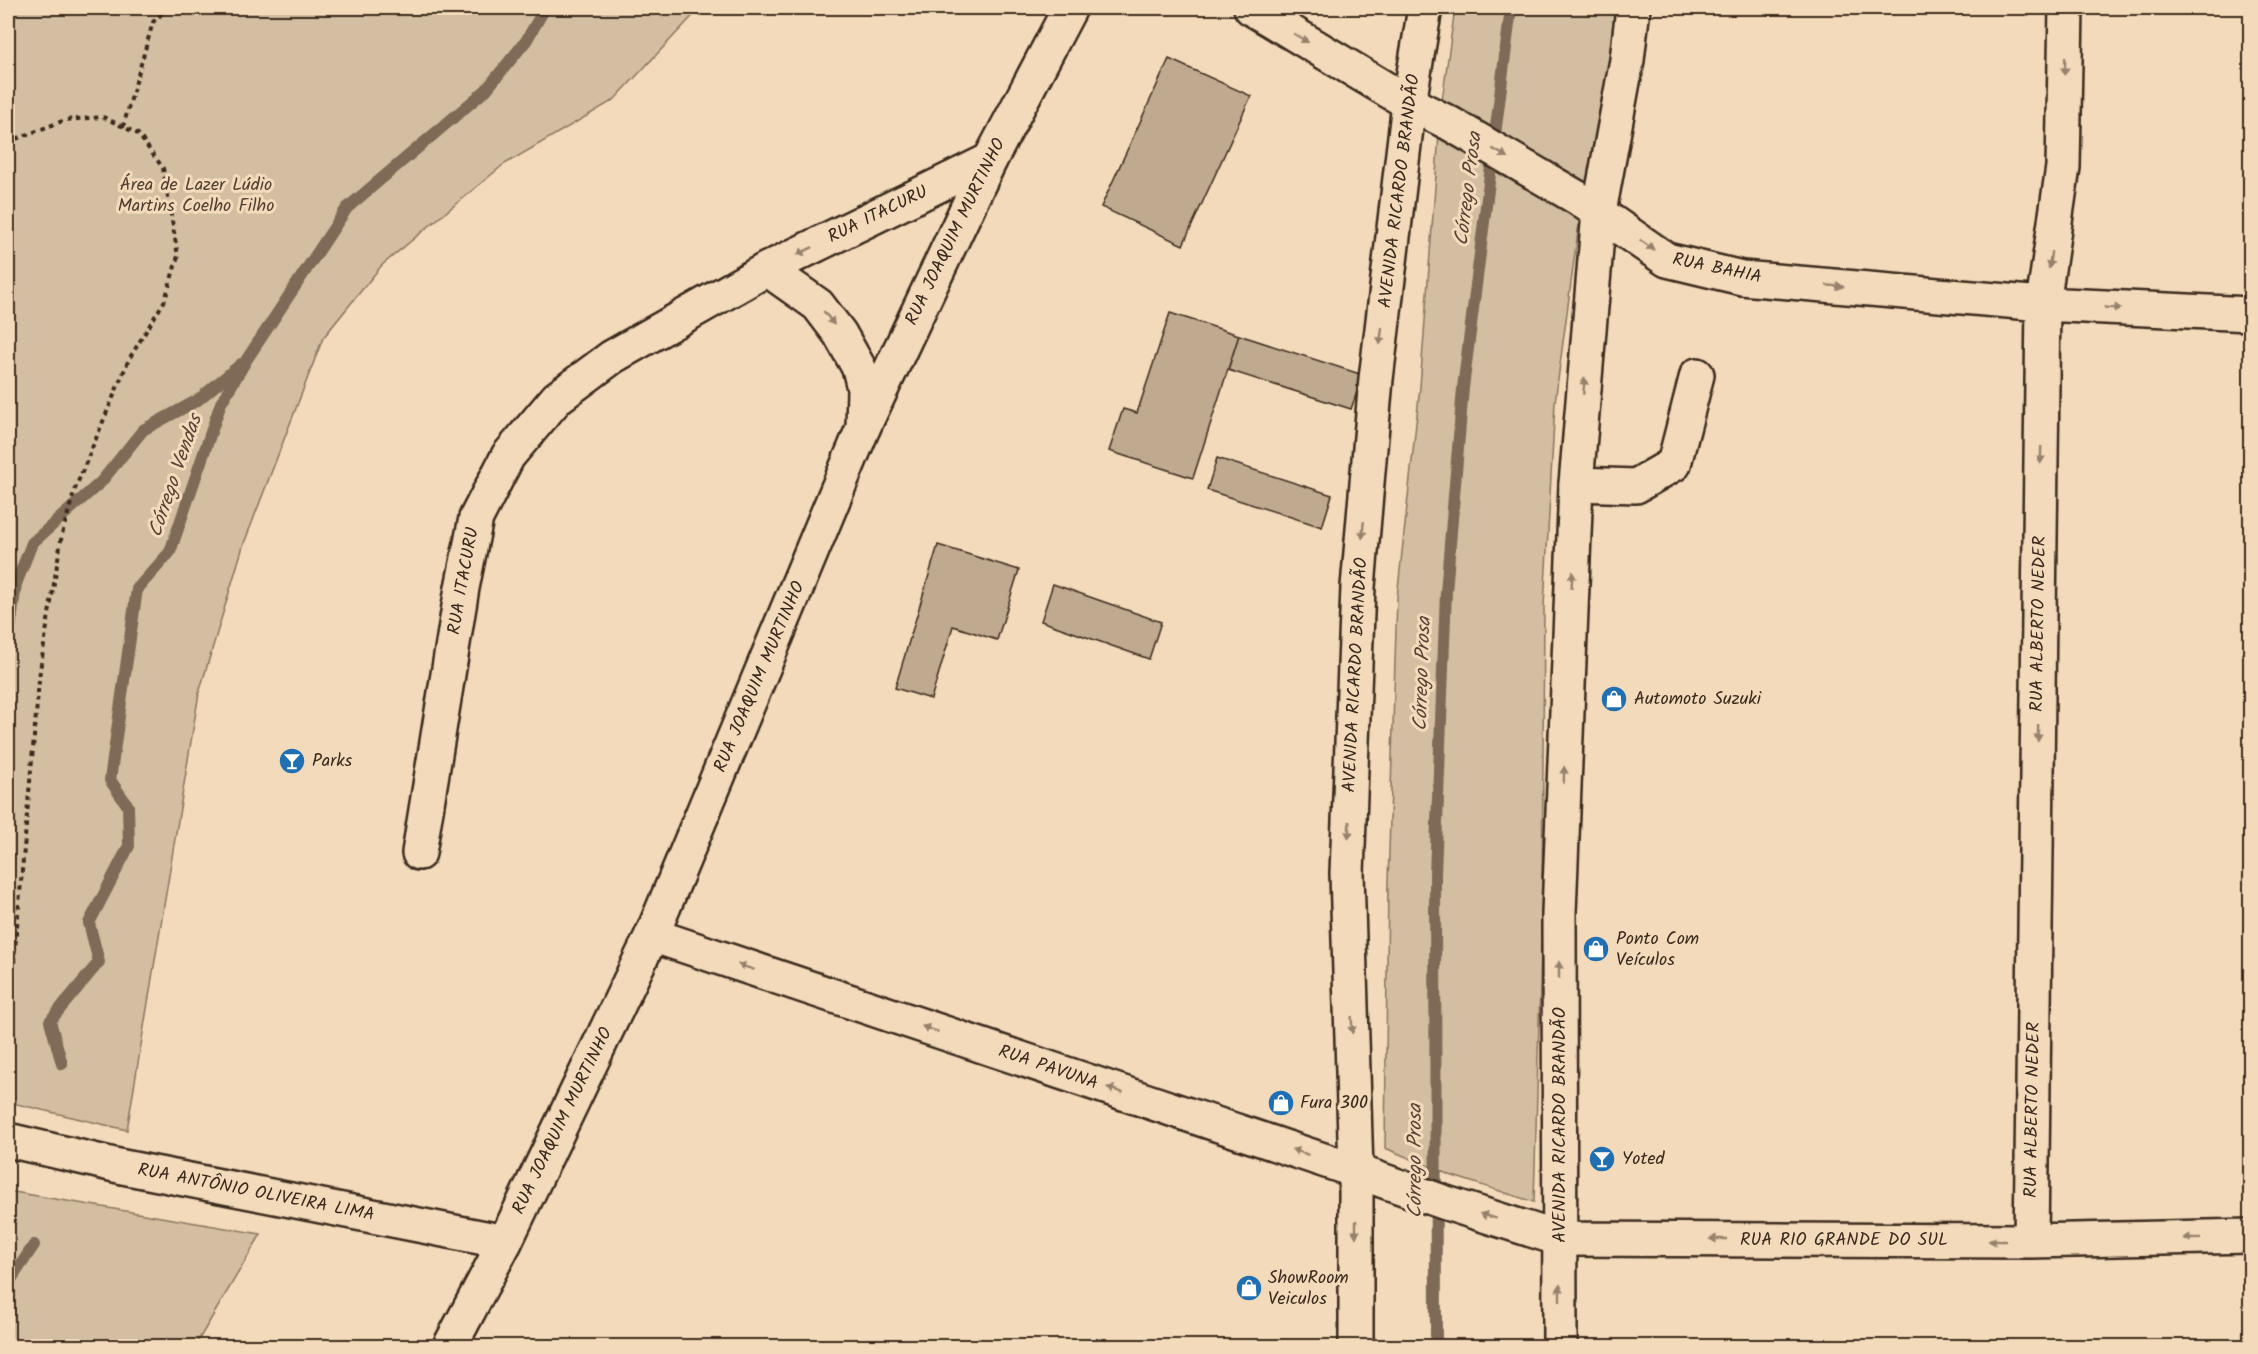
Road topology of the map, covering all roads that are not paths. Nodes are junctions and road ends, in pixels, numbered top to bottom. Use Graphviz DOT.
graph roads {
  1 [pos="1070,8"];
  2 [pos="1251,8"];
  3 [pos="1425,8"];
  4 [pos="1633,8"];
  5 [pos="2066,8"];
  6 [pos="1409,103"];
  7 [pos="990,160"];
  8 [pos="1587,204"];
  9 [pos="767,269"];
  10 [pos="2043,304"];
  11 [pos="2250,314"];
  12 [pos="1697,375"];
  13 [pos="863,428"];
  14 [pos="1576,484"];
  15 [pos="419,853"];
  16 [pos="652,935"];
  17 [pos="8,1140"];
  18 [pos="1356,1171"];
  19 [pos="1443,1202"];
  20 [pos="1546,1234"];
  21 [pos="2250,1236"];
  22 [pos="2031,1241"];
  23 [pos="505,1242"];
  24 [pos="450,1347"];
  25 [pos="1356,1347"];
  26 [pos="1560,1347"];
  1 -- 7 [label="street, RUA JOAQUIM MURTINHO"];
  2 -- 6 [label="street, RUA BAHIA, one-way"];
  3 -- 6 [label="street, AVENIDA RICARDO BRANDÃO"];
  4 -- 8 [label="street, AVENIDA RICARDO BRANDÃO"];
  5 -- 10 [label="street, RUA ALBERTO NEDER, one-way"];
  6 -- 8 [label="street, RUA BAHIA, one-way"];
  6 -- 18 [label="street, AVENIDA RICARDO BRANDÃO, one-way"];
  7 -- 9 [label="street, RUA ITACURU, one-way"];
  7 -- 13 [label="street, RUA JOAQUIM MURTINHO"];
  8 -- 10 [label="street, RUA BAHIA, one-way"];
  14 -- 8 [label="street, AVENIDA RICARDO BRANDÃO, one-way"];
  9 -- 13 [label="street, one-way"];
  9 -- 15 [label="street, RUA ITACURU"];
  10 -- 11 [label="street, RUA BAHIA, one-way"];
  10 -- 22 [label="street, RUA ALBERTO NEDER, one-way"];
  12 -- 14 [label="street"];
  13 -- 16 [label="street, RUA JOAQUIM MURTINHO"];
  20 -- 14 [label="street, AVENIDA RICARDO BRANDÃO, one-way"];
  18 -- 16 [label="street, RUA PAVUNA, one-way"];
  16 -- 23 [label="street, RUA JOAQUIM MURTINHO"];
  17 -- 23 [label="street, RUA ANTÔNIO OLIVEIRA LIMA"];
  18 -- 19 [label="street, RUA PAVUNA"];
  18 -- 25 [label="street, AVENIDA RICARDO BRANDÃO, one-way"];
  20 -- 19 [label="street, RUA RIO GRANDE DO SUL, one-way"];
  22 -- 20 [label="street, RUA RIO GRANDE DO SUL, one-way"];
  26 -- 20 [label="street, AVENIDA RICARDO BRANDÃO, one-way"];
  21 -- 22 [label="street, RUA RIO GRANDE DO SUL, one-way"];
  23 -- 24 [label="street, RUA JOAQUIM MURTINHO"];
}
